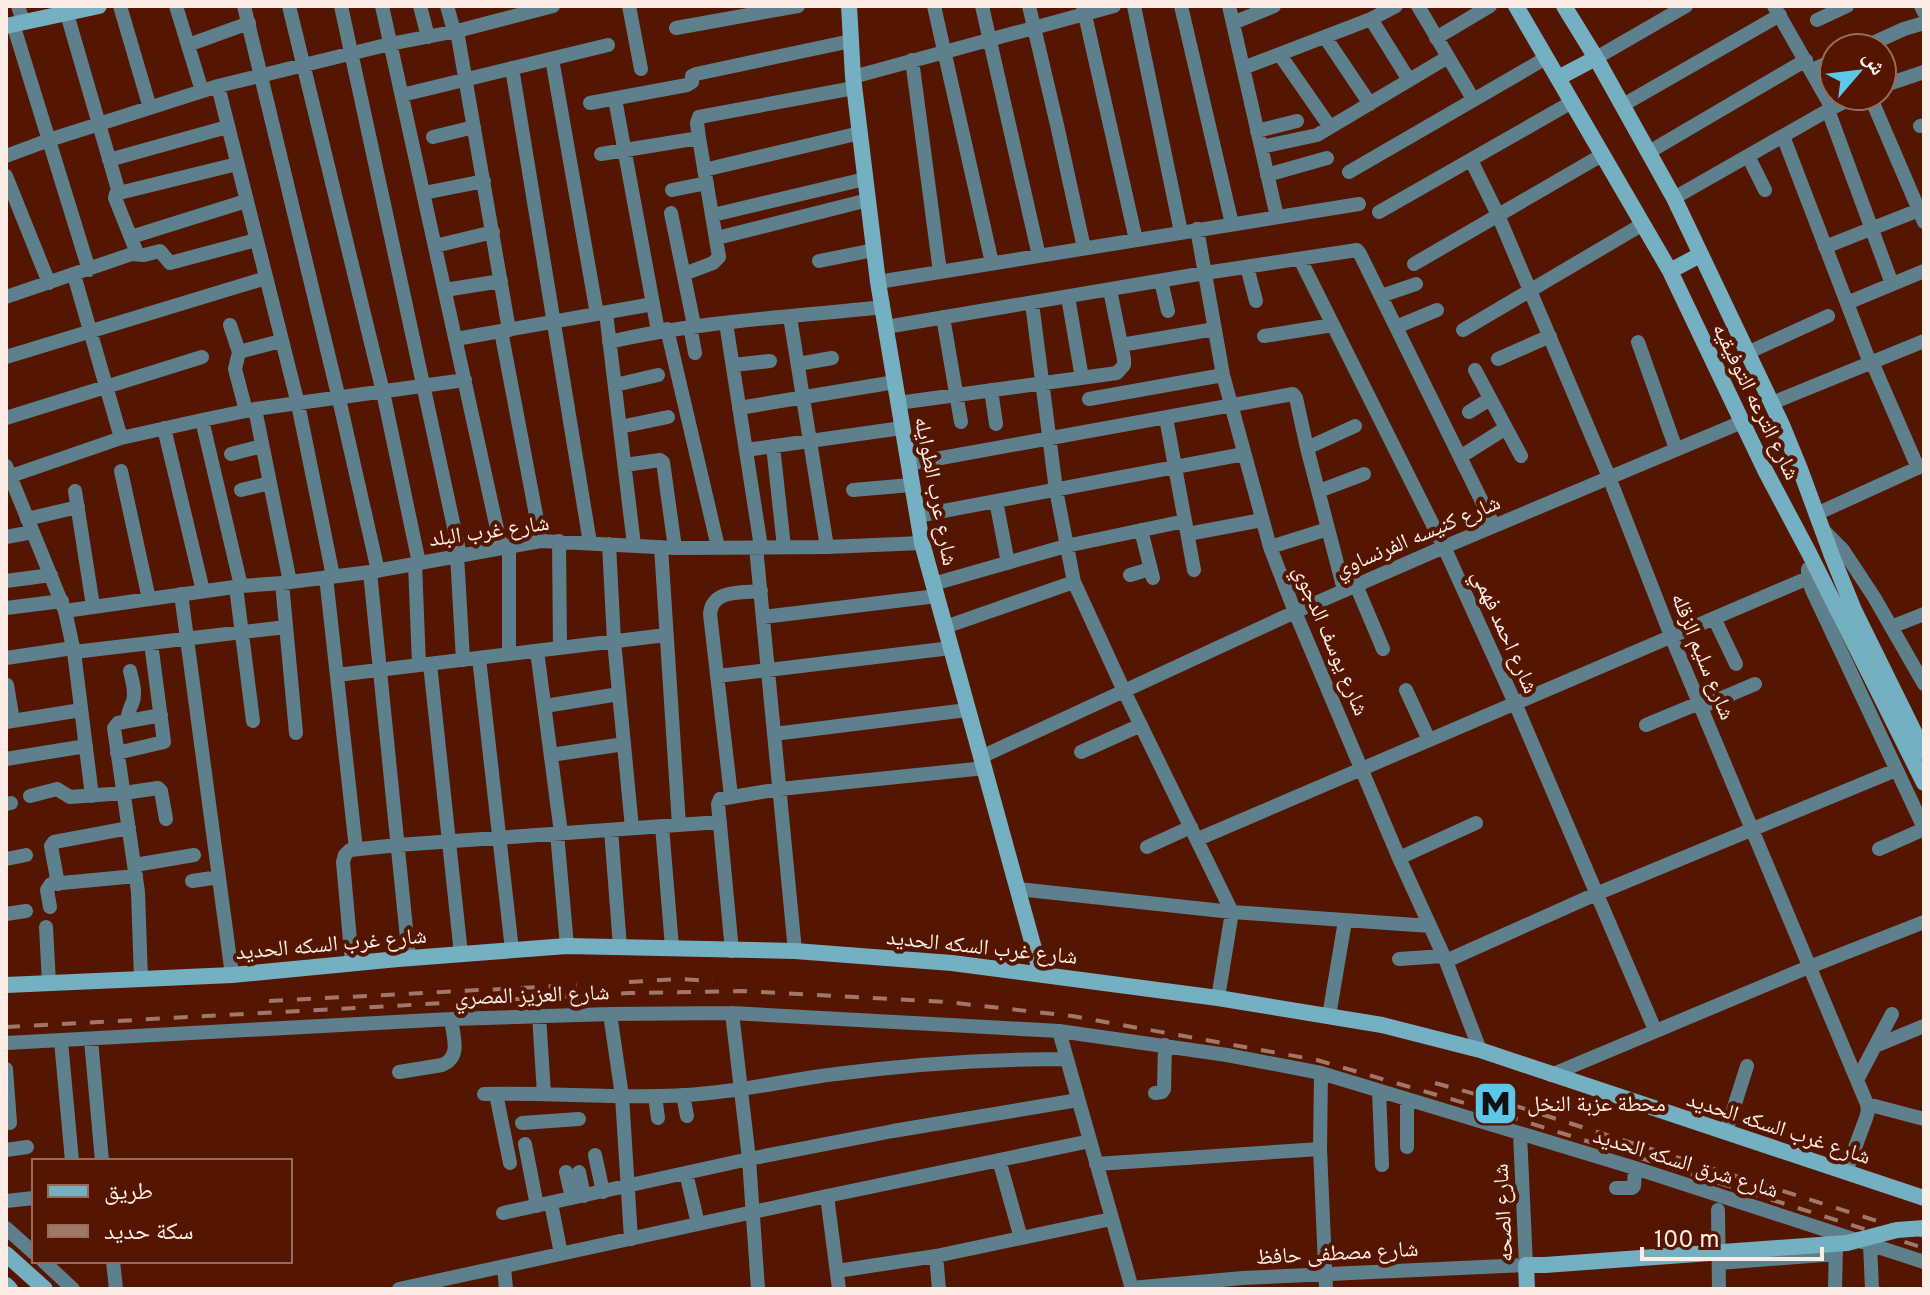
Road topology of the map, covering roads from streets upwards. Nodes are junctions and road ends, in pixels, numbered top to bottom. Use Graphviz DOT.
graph roads {
  1 [pos="43,6"];
  2 [pos="99,6"];
  3 [pos="120,6"];
  4 [pos="176,6"];
  5 [pos="244,6"];
  6 [pos="289,6"];
  7 [pos="341,6"];
  8 [pos="382,6"];
  9 [pos="420,6"];
  10 [pos="447,6"];
  11 [pos="553,6"];
  12 [pos="629,6"];
  13 [pos="798,6"];
  14 [pos="849,6"];
  15 [pos="934,6"];
  16 [pos="982,6"];
  17 [pos="1029,6"];
  18 [pos="1114,6"];
  19 [pos="1134,6"];
  20 [pos="1181,6"];
  21 [pos="1229,6"];
  22 [pos="1274,6"];
  23 [pos="1396,6"];
  24 [pos="1418,6"];
  25 [pos="1490,6"];
  26 [pos="1516,6"];
  27 [pos="1686,6"];
  28 [pos="1847,6"];
  29 [pos="1921,6"];
  30 [pos="1569,8"];
  31 [pos="1084,10"];
  32 [pos="1777,11"];
  33 [pos="1924,12"];
  34 [pos="67,14"];
  35 [pos="15,19"];
  36 [pos="1371,19"];
  37 [pos="1817,20"];
  38 [pos="249,23"];
  39 [pos="1233,23"];
  40 [pos="1924,23"];
  41 [pos="1034,27"];
  42 [pos="676,28"];
  43 [pos="455,31"];
  44 [pos="1897,32"];
  45 [pos="428,37"];
  46 [pos="1325,37"];
  47 [pos="1436,38"];
  48 [pos="990,39"];
  49 [pos="851,41"];
  50 [pos="390,44"];
  51 [pos="188,45"];
  52 [pos="608,45"];
  53 [pos="945,52"];
  54 [pos="351,53"];
  55 [pos="1280,55"];
  56 [pos="1448,57"];
  57 [pos="1546,58"];
  58 [pos="1596,58"];
  59 [pos="552,59"];
  60 [pos="912,60"];
  61 [pos="1818,63"];
  62 [pos="303,65"];
  63 [pos="1809,65"];
  64 [pos="512,68"];
  65 [pos="1243,68"];
  66 [pos="641,69"];
  67 [pos="1924,72"];
  68 [pos="261,75"];
  69 [pos="1558,78"];
  70 [pos="465,79"];
  71 [pos="1409,80"];
  72 [pos="1898,81"];
  73 [pos="854,82"];
  74 [pos="1818,84"];
  75 [pos="218,86"];
  76 [pos="202,91"];
  77 [pos="402,95"];
  78 [pos="615,99"];
  79 [pos="1473,99"];
  80 [pos="1572,102"];
  81 [pos="590,103"];
  82 [pos="1370,104"];
  83 [pos="1623,105"];
  84 [pos="150,108"];
  85 [pos="1825,112"];
  86 [pos="1831,112"];
  87 [pos="1877,112"];
  88 [pos="1297,121"];
  89 [pos="99,124"];
  90 [pos="227,127"];
  91 [pos="474,127"];
  92 [pos="1330,127"];
  93 [pos="1257,131"];
  94 [pos="860,133"];
  95 [pos="1783,136"];
  96 [pos="433,137"];
  97 [pos="699,138"];
  98 [pos="49,140"];
  99 [pos="1261,147"];
  100 [pos="625,151"];
  101 [pos="1649,152"];
  102 [pos="601,154"];
  103 [pos="1602,155"];
  104 [pos="6,156"];
  105 [pos="1748,156"];
  106 [pos="1327,158"];
  107 [pos="109,160"];
  108 [pos="1471,160"];
  109 [pos="237,164"];
  110 [pos="1349,172"];
  111 [pos="1267,175"];
  112 [pos="6,176"];
  113 [pos="706,176"];
  114 [pos="865,179"];
  115 [pos="484,181"];
  116 [pos="672,190"];
  117 [pos="1765,190"];
  118 [pos="119,193"];
  119 [pos="424,193"];
  120 [pos="1674,198"];
  121 [pos="868,200"];
  122 [pos="246,201"];
  123 [pos="1359,204"];
  124 [pos="1379,212"];
  125 [pos="671,213"];
  126 [pos="713,215"];
  127 [pos="1498,215"];
  128 [pos="1922,216"];
  129 [pos="1277,217"];
  130 [pos="1232,224"];
  131 [pos="1643,224"];
  132 [pos="1197,229"];
  133 [pos="1872,229"];
  134 [pos="493,232"];
  135 [pos="1181,232"];
  136 [pos="131,237"];
  137 [pos="717,238"];
  138 [pos="256,240"];
  139 [pos="1136,240"];
  140 [pos="435,246"];
  141 [pos="1825,247"];
  142 [pos="1084,248"];
  143 [pos="874,250"];
  144 [pos="137,253"];
  145 [pos="1700,255"];
  146 [pos="1039,256"];
  147 [pos="1300,259"];
  148 [pos="819,261"];
  149 [pos="992,263"];
  150 [pos="1414,264"];
  151 [pos="1247,267"];
  152 [pos="89,270"];
  153 [pos="1670,271"];
  154 [pos="1924,271"];
  155 [pos="940,272"];
  156 [pos="1205,273"];
  157 [pos="684,274"];
  158 [pos="74,275"];
  159 [pos="266,278"];
  160 [pos="501,281"];
  161 [pos="1161,281"];
  162 [pos="878,282"];
  163 [pos="49,283"];
  164 [pos="1416,284"];
  165 [pos="1892,284"];
  166 [pos="445,290"];
  167 [pos="1110,290"];
  168 [pos="1530,290"];
  169 [pos="1381,296"];
  170 [pos="6,297"];
  171 [pos="1068,297"];
  172 [pos="1256,301"];
  173 [pos="1032,303"];
  174 [pos="1847,303"];
  175 [pos="653,304"];
  176 [pos="883,307"];
  177 [pos="1437,310"];
  178 [pos="1168,311"];
  179 [pos="602,314"];
  180 [pos="1828,316"];
  181 [pos="790,317"];
  182 [pos="943,317"];
  183 [pos="554,322"];
  184 [pos="726,323"];
  185 [pos="230,325"];
  186 [pos="1333,325"];
  187 [pos="692,326"];
  188 [pos="886,327"];
  189 [pos="1396,327"];
  190 [pos="1215,329"];
  191 [pos="90,330"];
  192 [pos="505,330"];
  193 [pos="662,330"];
  194 [pos="1463,330"];
  195 [pos="1264,336"];
  196 [pos="1550,336"];
  197 [pos="456,339"];
  198 [pos="281,341"];
  199 [pos="1924,341"];
  200 [pos="609,342"];
  201 [pos="1638,342"];
  202 [pos="1121,345"];
  203 [pos="239,352"];
  204 [pos="695,353"];
  205 [pos="1747,353"];
  206 [pos="6,357"];
  207 [pos="202,357"];
  208 [pos="832,358"];
  209 [pos="1498,359"];
  210 [pos="770,361"];
  211 [pos="1871,362"];
  212 [pos="798,364"];
  213 [pos="733,365"];
  214 [pos="1475,370"];
  215 [pos="658,375"];
  216 [pos="1223,375"];
  217 [pos="1084,378"];
  218 [pos="465,380"];
  219 [pos="895,382"];
  220 [pos="1042,384"];
  221 [pos="615,385"];
  222 [pos="424,386"];
  223 [pos="106,387"];
  224 [pos="991,390"];
  225 [pos="383,392"];
  226 [pos="957,395"];
  227 [pos="803,398"];
  228 [pos="339,399"];
  229 [pos="1490,399"];
  230 [pos="898,403"];
  231 [pos="1772,403"];
  232 [pos="298,404"];
  233 [pos="1231,406"];
  234 [pos="739,408"];
  235 [pos="250,410"];
  236 [pos="1469,412"];
  237 [pos="668,417"];
  238 [pos="6,418"];
  239 [pos="1166,418"];
  240 [pos="202,420"];
  241 [pos="961,422"];
  242 [pos="1742,422"];
  243 [pos="996,424"];
  244 [pos="1355,426"];
  245 [pos="620,427"];
  246 [pos="164,428"];
  247 [pos="902,428"];
  248 [pos="1506,428"];
  249 [pos="121,438"];
  250 [pos="1049,438"];
  251 [pos="810,441"];
  252 [pos="262,446"];
  253 [pos="773,446"];
  254 [pos="1307,448"];
  255 [pos="1676,449"];
  256 [pos="746,450"];
  257 [pos="231,454"];
  258 [pos="1244,454"];
  259 [pos="1521,456"];
  260 [pos="1460,457"];
  261 [pos="908,464"];
  262 [pos="625,465"];
  263 [pos="1921,467"];
  264 [pos="1175,468"];
  265 [pos="121,471"];
  266 [pos="1364,474"];
  267 [pos="1609,477"];
  268 [pos="9,479"];
  269 [pos="270,483"];
  270 [pos="911,485"];
  271 [pos="241,490"];
  272 [pos="853,490"];
  273 [pos="1056,490"];
  274 [pos="75,491"];
  275 [pos="1319,491"];
  276 [pos="996,501"];
  277 [pos="78,507"];
  278 [pos="917,516"];
  279 [pos="1262,520"];
  280 [pos="1819,521"];
  281 [pos="30,526"];
  282 [pos="1494,526"];
  283 [pos="1186,528"];
  284 [pos="1328,529"];
  285 [pos="1141,530"];
  286 [pos="6,537"];
  287 [pos="541,541"];
  288 [pos="559,541"];
  289 [pos="590,543"];
  290 [pos="922,543"];
  291 [pos="609,544"];
  292 [pos="634,545"];
  293 [pos="505,546"];
  294 [pos="1066,546"];
  295 [pos="668,547"];
  296 [pos="718,547"];
  297 [pos="759,547"];
  298 [pos="784,547"];
  299 [pos="827,547"];
  300 [pos="1270,547"];
  301 [pos="1444,547"];
  302 [pos="1809,553"];
  303 [pos="459,555"];
  304 [pos="417,563"];
  305 [pos="1008,563"];
  306 [pos="1194,570"];
  307 [pos="374,571"];
  308 [pos="51,575"];
  309 [pos="1130,575"];
  310 [pos="329,577"];
  311 [pos="1808,578"];
  312 [pos="6,581"];
  313 [pos="1074,582"];
  314 [pos="286,583"];
  315 [pos="239,587"];
  316 [pos="1350,588"];
  317 [pos="935,590"];
  318 [pos="203,591"];
  319 [pos="761,591"];
  320 [pos="181,594"];
  321 [pos="149,599"];
  322 [pos="63,606"];
  323 [pos="93,606"];
  324 [pos="6,608"];
  325 [pos="1295,612"];
  326 [pos="1924,614"];
  327 [pos="763,617"];
  328 [pos="1714,618"];
  329 [pos="286,627"];
  330 [pos="945,627"];
  331 [pos="1891,627"];
  332 [pos="242,632"];
  333 [pos="666,635"];
  334 [pos="1671,636"];
  335 [pos="187,639"];
  336 [pos="614,641"];
  337 [pos="151,643"];
  338 [pos="560,648"];
  339 [pos="951,648"];
  340 [pos="1383,649"];
  341 [pos="74,650"];
  342 [pos="537,651"];
  343 [pos="509,654"];
  344 [pos="6,658"];
  345 [pos="479,658"];
  346 [pos="463,660"];
  347 [pos="1736,664"];
  348 [pos="424,665"];
  349 [pos="380,670"];
  350 [pos="768,670"];
  351 [pos="130,671"];
  352 [pos="337,675"];
  353 [pos="718,676"];
  354 [pos="1924,683"];
  355 [pos="1755,684"];
  356 [pos="7,685"];
  357 [pos="1406,690"];
  358 [pos="1124,691"];
  359 [pos="619,694"];
  360 [pos="1515,703"];
  361 [pos="1700,705"];
  362 [pos="545,706"];
  363 [pos="81,710"];
  364 [pos="967,710"];
  365 [pos="161,715"];
  366 [pos="10,721"];
  367 [pos="128,721"];
  368 [pos="253,721"];
  369 [pos="1141,725"];
  370 [pos="1646,725"];
  371 [pos="296,733"];
  372 [pos="774,734"];
  373 [pos="1429,740"];
  374 [pos="624,744"];
  375 [pos="86,746"];
  376 [pos="1081,752"];
  377 [pos="1924,752"];
  378 [pos="117,753"];
  379 [pos="551,755"];
  380 [pos="6,759"];
  381 [pos="983,762"];
  382 [pos="1363,768"];
  383 [pos="1896,770"];
  384 [pos="1924,783"];
  385 [pos="780,789"];
  386 [pos="124,793"];
  387 [pos="30,796"];
  388 [pos="92,796"];
  389 [pos="731,796"];
  390 [pos="166,819"];
  391 [pos="720,822"];
  392 [pos="1476,823"];
  393 [pos="679,825"];
  394 [pos="662,826"];
  395 [pos="129,828"];
  396 [pos="632,828"];
  397 [pos="1924,828"];
  398 [pos="1752,829"];
  399 [pos="611,830"];
  400 [pos="559,833"];
  401 [pos="1195,833"];
  402 [pos="500,837"];
  403 [pos="449,841"];
  404 [pos="398,845"];
  405 [pos="1147,847"];
  406 [pos="356,849"];
  407 [pos="1879,849"];
  408 [pos="26,855"];
  409 [pos="194,855"];
  410 [pos="1399,858"];
  411 [pos="6,859"];
  412 [pos="136,871"];
  413 [pos="219,877"];
  414 [pos="192,881"];
  415 [pos="58,884"];
  416 [pos="1018,889"];
  417 [pos="1596,894"];
  418 [pos="50,907"];
  419 [pos="26,911"];
  420 [pos="1232,912"];
  421 [pos="6,914"];
  422 [pos="1345,921"];
  423 [pos="1924,922"];
  424 [pos="1430,926"];
  425 [pos="46,927"];
  426 [pos="567,946"];
  427 [pos="620,947"];
  428 [pos="672,947"];
  429 [pos="512,950"];
  430 [pos="732,951"];
  431 [pos="795,951"];
  432 [pos="461,954"];
  433 [pos="409,958"];
  434 [pos="1445,958"];
  435 [pos="1399,959"];
  436 [pos="352,963"];
  437 [pos="1810,967"];
  438 [pos="1041,974"];
  439 [pos="232,975"];
  440 [pos="141,979"];
  441 [pos="49,983"];
  442 [pos="6,985"];
  443 [pos="1218,998"];
  444 [pos="732,1013"];
  445 [pos="610,1014"];
  446 [pos="1892,1014"];
  447 [pos="539,1015"];
  448 [pos="1329,1016"];
  449 [pos="451,1019"];
  450 [pos="1924,1026"];
  451 [pos="1655,1030"];
  452 [pos="1059,1031"];
  453 [pos="91,1040"];
  454 [pos="61,1041"];
  455 [pos="6,1043"];
  456 [pos="1165,1045"];
  457 [pos="1875,1046"];
  458 [pos="1480,1050"];
  459 [pos="1067,1059"];
  460 [pos="1747,1066"];
  461 [pos="6,1069"];
  462 [pos="399,1072"];
  463 [pos="1321,1073"];
  464 [pos="1551,1075"];
  465 [pos="1857,1080"];
  466 [pos="741,1089"];
  467 [pos="1379,1091"];
  468 [pos="1155,1093"];
  469 [pos="541,1094"];
  470 [pos="683,1095"];
  471 [pos="622,1096"];
  472 [pos="655,1096"];
  473 [pos="1407,1099"];
  474 [pos="1078,1100"];
  475 [pos="1867,1104"];
  476 [pos="687,1116"];
  477 [pos="658,1118"];
  478 [pos="579,1119"];
  479 [pos="1924,1119"];
  480 [pos="541,1121"];
  481 [pos="10,1123"];
  482 [pos="522,1123"];
  483 [pos="1726,1132"];
  484 [pos="1520,1134"];
  485 [pos="1090,1141"];
  486 [pos="525,1144"];
  487 [pos="27,1147"];
  488 [pos="1407,1147"];
  489 [pos="1320,1149"];
  490 [pos="6,1150"];
  491 [pos="595,1155"];
  492 [pos="72,1159"];
  493 [pos="102,1159"];
  494 [pos="749,1159"];
  495 [pos="999,1160"];
  496 [pos="510,1163"];
  497 [pos="1096,1164"];
  498 [pos="1382,1165"];
  499 [pos="1635,1168"];
  500 [pos="572,1172"];
  501 [pos="1846,1172"];
  502 [pos="686,1173"];
  503 [pos="629,1186"];
  504 [pos="1616,1188"];
  505 [pos="603,1192"];
  506 [pos="827,1196"];
  507 [pos="578,1197"];
  508 [pos="32,1198"];
  509 [pos="1924,1198"];
  510 [pos="6,1201"];
  511 [pos="544,1204"];
  512 [pos="1718,1210"];
  513 [pos="752,1212"];
  514 [pos="503,1213"];
  515 [pos="1111,1219"];
  516 [pos="698,1224"];
  517 [pos="6,1228"];
  518 [pos="1924,1228"];
  519 [pos="1836,1233"];
  520 [pos="1021,1238"];
  521 [pos="631,1239"];
  522 [pos="1870,1244"];
  523 [pos="32,1251"];
  524 [pos="6,1254"];
  525 [pos="561,1254"];
  526 [pos="1836,1254"];
  527 [pos="936,1256"];
  528 [pos="1924,1262"];
  529 [pos="45,1263"];
  530 [pos="113,1263"];
  531 [pos="1719,1263"];
  532 [pos="1526,1265"];
  533 [pos="504,1267"];
  534 [pos="837,1271"];
  535 [pos="1326,1282"];
  536 [pos="1243,1284"];
  537 [pos="436,1285"];
  538 [pos="45,1289"];
  539 [pos="73,1289"];
  540 [pos="116,1289"];
  541 [pos="399,1289"];
  542 [pos="506,1289"];
  543 [pos="758,1289"];
  544 [pos="839,1289"];
  545 [pos="939,1289"];
  546 [pos="1132,1289"];
  547 [pos="1527,1289"];
  548 [pos="1719,1289"];
  549 [pos="1835,1289"];
  550 [pos="1872,1289"];
  1 -- 35 [label="street"];
  2 -- 34 [label="street"];
  3 -- 84 [label="street"];
  4 -- 51 [label="street"];
  5 -- 38 [label="street"];
  6 -- 62 [label="street"];
  7 -- 54 [label="street"];
  8 -- 50 [label="street"];
  9 -- 45 [label="street"];
  10 -- 43 [label="street"];
  11 -- 43 [label="street"];
  12 -- 66 [label="street"];
  13 -- 42 [label="street"];
  14 -- 49 [label="street, شارع عرب الطوايله"];
  15 -- 53 [label="street"];
  16 -- 48 [label="street"];
  17 -- 41 [label="street"];
  18 -- 31 [label="street"];
  19 -- 135 [label="street"];
  20 -- 130 [label="street"];
  21 -- 39 [label="street"];
  22 -- 39 [label="street"];
  23 -- 36 [label="street"];
  24 -- 47 [label="street"];
  25 -- 47 [label="street"];
  26 -- 57 [label="street, شارع الترعه التوفيقيه"];
  27 -- 58 [label="street"];
  28 -- 37 [label="street"];
  29 -- 33 [label="street"];
  30 -- 58 [label="street, شارع الترعه التوفيقيه"];
  31 -- 41 [label="street"];
  31 -- 139 [label="street"];
  32 -- 63 [label="street"];
  32 -- 83 [label="street"];
  34 -- 35 [label="street"];
  34 -- 89 [label="street"];
  35 -- 98 [label="street"];
  36 -- 46 [label="street"];
  36 -- 71 [label="street"];
  38 -- 51 [label="street"];
  38 -- 68 [label="street"];
  39 -- 65 [label="street"];
  40 -- 44 [label="street"];
  41 -- 48 [label="street"];
  41 -- 142 [label="street"];
  43 -- 45 [label="street"];
  43 -- 70 [label="street"];
  45 -- 50 [label="street"];
  46 -- 55 [label="street"];
  46 -- 82 [label="street"];
  47 -- 56 [label="street"];
  48 -- 53 [label="street"];
  48 -- 146 [label="street"];
  49 -- 73 [label="street, شارع عرب الطوايله"];
  49 -- 78 [label="street"];
  50 -- 54 [label="street"];
  50 -- 77 [label="street"];
  51 -- 76 [label="street"];
  52 -- 59 [label="street"];
  53 -- 60 [label="street"];
  53 -- 149 [label="street"];
  54 -- 62 [label="street"];
  54 -- 222 [label="street"];
  55 -- 65 [label="street"];
  55 -- 92 [label="street"];
  56 -- 71 [label="street"];
  56 -- 79 [label="street"];
  57 -- 69 [label="street, شارع الترعه التوفيقيه"];
  57 -- 79 [label="street"];
  58 -- 69 [label="street"];
  58 -- 83 [label="street, شارع الترعه التوفيقيه"];
  59 -- 64 [label="street"];
  59 -- 179 [label="street"];
  60 -- 73 [label="street"];
  60 -- 155 [label="street"];
  61 -- 63 [label="street"];
  62 -- 68 [label="street"];
  62 -- 225 [label="street"];
  63 -- 74 [label="street"];
  63 -- 101 [label="street"];
  64 -- 70 [label="street"];
  64 -- 183 [label="street"];
  65 -- 93 [label="street"];
  67 -- 72 [label="street"];
  68 -- 75 [label="street"];
  68 -- 228 [label="street"];
  69 -- 80 [label="street, شارع الترعه التوفيقيه"];
  70 -- 77 [label="street"];
  70 -- 91 [label="street"];
  71 -- 82 [label="street"];
  73 -- 94 [label="street, شارع عرب الطوايله"];
  73 -- 97 [label="street"];
  75 -- 76 [label="street"];
  75 -- 90 [label="street"];
  76 -- 84 [label="street"];
  77 -- 119 [label="street"];
  78 -- 81 [label="street"];
  78 -- 100 [label="street"];
  79 -- 110 [label="street"];
  80 -- 103 [label="street, شارع الترعه التوفيقيه"];
  80 -- 108 [label="street"];
  82 -- 92 [label="street"];
  83 -- 101 [label="street, شارع الترعه التوفيقيه"];
  84 -- 89 [label="street"];
  85 -- 95 [label="street"];
  86 -- 133 [label="street"];
  87 -- 128 [label="street"];
  88 -- 93 [label="street"];
  89 -- 98 [label="street"];
  89 -- 107 [label="street"];
  90 -- 107 [label="street"];
  90 -- 109 [label="street"];
  91 -- 96 [label="street"];
  91 -- 115 [label="street"];
  92 -- 99 [label="street"];
  93 -- 99 [label="street"];
  94 -- 113 [label="street"];
  94 -- 114 [label="street, شارع عرب الطوايله"];
  95 -- 105 [label="street"];
  95 -- 141 [label="street"];
  97 -- 100 [label="street"];
  97 -- 113 [label="street"];
  98 -- 104 [label="street"];
  98 -- 152 [label="street"];
  99 -- 111 [label="street"];
  100 -- 102 [label="street"];
  100 -- 175 [label="street"];
  101 -- 120 [label="street, شارع الترعه التوفيقيه"];
  103 -- 127 [label="street"];
  103 -- 131 [label="street, شارع الترعه التوفيقيه"];
  105 -- 117 [label="street"];
  105 -- 120 [label="street"];
  106 -- 111 [label="street"];
  107 -- 118 [label="street"];
  108 -- 124 [label="street"];
  108 -- 127 [label="street, شارع سليم الزقله"];
  109 -- 118 [label="street"];
  109 -- 122 [label="street"];
  111 -- 129 [label="street"];
  112 -- 163 [label="street"];
  113 -- 116 [label="street"];
  113 -- 126 [label="street"];
  114 -- 121 [label="street, شارع عرب الطوايله"];
  114 -- 126 [label="street"];
  115 -- 119 [label="street"];
  115 -- 134 [label="street"];
  118 -- 136 [label="street"];
  119 -- 140 [label="street"];
  120 -- 145 [label="street, شارع الترعه التوفيقيه"];
  121 -- 137 [label="street"];
  121 -- 143 [label="street, شارع عرب الطوايله"];
  122 -- 136 [label="street"];
  122 -- 138 [label="street"];
  123 -- 129 [label="street"];
  125 -- 157 [label="street"];
  126 -- 137 [label="street"];
  127 -- 150 [label="street"];
  127 -- 168 [label="street, شارع سليم الزقله"];
  128 -- 133 [label="street"];
  129 -- 130 [label="street"];
  130 -- 132 [label="street"];
  131 -- 153 [label="street, شارع الترعه التوفيقيه"];
  131 -- 168 [label="street"];
  132 -- 135 [label="street"];
  132 -- 156 [label="street, شارع يوسف الدجوي"];
  133 -- 141 [label="street"];
  133 -- 165 [label="street"];
  134 -- 140 [label="street"];
  134 -- 160 [label="street"];
  135 -- 139 [label="street"];
  136 -- 144 [label="street"];
  137 -- 157 [label="street"];
  138 -- 144 [label="street"];
  138 -- 159 [label="street"];
  139 -- 142 [label="street"];
  140 -- 166 [label="street"];
  141 -- 174 [label="street"];
  142 -- 146 [label="street"];
  143 -- 148 [label="street"];
  143 -- 162 [label="street, شارع عرب الطوايله"];
  144 -- 152 [label="street"];
  145 -- 153 [label="street"];
  145 -- 205 [label="street, شارع الترعه التوفيقيه"];
  146 -- 149 [label="street"];
  147 -- 151 [label="street"];
  147 -- 169 [label="street"];
  147 -- 186 [label="street, شارع احمد فهمي"];
  149 -- 155 [label="street"];
  151 -- 156 [label="street"];
  151 -- 172 [label="street"];
  152 -- 158 [label="street"];
  153 -- 242 [label="street, شارع الترعه التوفيقيه"];
  154 -- 165 [label="street"];
  155 -- 162 [label="street"];
  156 -- 161 [label="street"];
  156 -- 190 [label="street, شارع يوسف الدجوي"];
  157 -- 187 [label="street"];
  158 -- 163 [label="street"];
  158 -- 191 [label="street"];
  159 -- 191 [label="street"];
  159 -- 198 [label="street"];
  160 -- 166 [label="street"];
  160 -- 192 [label="street"];
  161 -- 167 [label="street"];
  161 -- 178 [label="street"];
  162 -- 176 [label="street, شارع عرب الطوايله"];
  163 -- 170 [label="street"];
  164 -- 169 [label="street"];
  165 -- 174 [label="street"];
  166 -- 197 [label="street"];
  167 -- 171 [label="street"];
  167 -- 202 [label="street"];
  168 -- 194 [label="street"];
  168 -- 196 [label="street, شارع سليم الزقله"];
  169 -- 189 [label="street"];
  171 -- 173 [label="street"];
  171 -- 217 [label="street"];
  173 -- 182 [label="street"];
  173 -- 220 [label="street"];
  174 -- 211 [label="street"];
  175 -- 179 [label="street"];
  175 -- 193 [label="street"];
  176 -- 181 [label="street"];
  176 -- 188 [label="street, شارع عرب الطوايله"];
  177 -- 189 [label="street"];
  179 -- 183 [label="street"];
  179 -- 200 [label="street"];
  180 -- 205 [label="street"];
  181 -- 184 [label="street"];
  181 -- 212 [label="street"];
  182 -- 188 [label="street"];
  182 -- 226 [label="street"];
  183 -- 192 [label="street"];
  183 -- 289 [label="street"];
  184 -- 187 [label="street"];
  184 -- 213 [label="street"];
  185 -- 203 [label="street"];
  186 -- 195 [label="street"];
  186 -- 301 [label="street, شارع احمد فهمي"];
  187 -- 193 [label="street"];
  187 -- 204 [label="street"];
  188 -- 219 [label="street, شارع عرب الطوايله"];
  189 -- 260 [label="street"];
  190 -- 202 [label="street"];
  190 -- 216 [label="street, شارع يوسف الدجوي"];
  191 -- 206 [label="street"];
  191 -- 223 [label="street"];
  192 -- 197 [label="street"];
  192 -- 287 [label="street"];
  193 -- 200 [label="street"];
  193 -- 296 [label="street"];
  196 -- 209 [label="street"];
  196 -- 267 [label="street, شارع سليم الزقله"];
  197 -- 218 [label="street"];
  198 -- 203 [label="street"];
  198 -- 232 [label="street"];
  199 -- 211 [label="street"];
  200 -- 221 [label="street"];
  201 -- 255 [label="street"];
  202 -- 217 [label="street"];
  203 -- 235 [label="street"];
  205 -- 231 [label="street, شارع الترعه التوفيقيه"];
  207 -- 223 [label="street"];
  208 -- 212 [label="street"];
  210 -- 213 [label="street"];
  211 -- 231 [label="street"];
  211 -- 263 [label="street"];
  212 -- 227 [label="street"];
  213 -- 234 [label="street"];
  214 -- 229 [label="street"];
  215 -- 221 [label="street"];
  216 -- 217 [label="street"];
  216 -- 233 [label="street, شارع يوسف الدجوي"];
  217 -- 220 [label="street"];
  218 -- 222 [label="street"];
  218 -- 293 [label="street"];
  219 -- 227 [label="street"];
  219 -- 230 [label="street, شارع عرب الطوايله"];
  220 -- 224 [label="street"];
  220 -- 250 [label="street"];
  221 -- 245 [label="street"];
  222 -- 225 [label="street"];
  222 -- 303 [label="street"];
  223 -- 238 [label="street"];
  223 -- 249 [label="street"];
  224 -- 226 [label="street"];
  224 -- 243 [label="street"];
  225 -- 228 [label="street"];
  225 -- 304 [label="street"];
  226 -- 230 [label="street"];
  226 -- 241 [label="street"];
  227 -- 234 [label="street"];
  227 -- 251 [label="street"];
  228 -- 232 [label="street"];
  228 -- 307 [label="street"];
  229 -- 236 [label="street"];
  229 -- 248 [label="street"];
  230 -- 247 [label="street, شارع عرب الطوايله"];
  231 -- 280 [label="street, شارع الترعه التوفيقيه"];
  232 -- 235 [label="street"];
  232 -- 310 [label="street"];
  233 -- 239 [label="street"];
  233 -- 254 [label="street"];
  233 -- 258 [label="street, شارع يوسف الدجوي"];
  234 -- 256 [label="street"];
  235 -- 240 [label="street"];
  235 -- 252 [label="street"];
  237 -- 245 [label="street"];
  239 -- 250 [label="street"];
  239 -- 264 [label="street"];
  240 -- 246 [label="street"];
  240 -- 315 [label="street"];
  242 -- 255 [label="street, شارع كنيسه الفرنساوي"];
  242 -- 302 [label="street, شارع الترعه التوفيقيه"];
  244 -- 254 [label="street"];
  245 -- 262 [label="street"];
  246 -- 249 [label="street"];
  246 -- 318 [label="street"];
  247 -- 251 [label="street"];
  247 -- 261 [label="street, شارع عرب الطوايله"];
  248 -- 259 [label="street"];
  248 -- 260 [label="street"];
  249 -- 268 [label="street"];
  250 -- 261 [label="street"];
  250 -- 273 [label="street"];
  251 -- 253 [label="street"];
  251 -- 299 [label="street"];
  252 -- 257 [label="street"];
  252 -- 269 [label="street"];
  253 -- 256 [label="street"];
  253 -- 298 [label="street"];
  254 -- 275 [label="street"];
  255 -- 267 [label="street, شارع كنيسه الفرنساوي"];
  256 -- 297 [label="street"];
  258 -- 264 [label="street"];
  258 -- 279 [label="street, شارع يوسف الدجوي"];
  260 -- 282 [label="street"];
  261 -- 270 [label="street, شارع عرب الطوايله"];
  262 -- 292 [label="street"];
  262 -- 295 [label="street"];
  263 -- 280 [label="street"];
  264 -- 273 [label="street"];
  264 -- 283 [label="street"];
  265 -- 321 [label="street"];
  266 -- 275 [label="street"];
  267 -- 282 [label="street, شارع كنيسه الفرنساوي"];
  267 -- 334 [label="street, شارع سليم الزقله"];
  268 -- 281 [label="street"];
  269 -- 271 [label="street"];
  269 -- 314 [label="street"];
  270 -- 272 [label="street"];
  270 -- 278 [label="street, شارع عرب الطوايله"];
  273 -- 276 [label="street"];
  273 -- 294 [label="street"];
  274 -- 277 [label="street"];
  275 -- 284 [label="street"];
  276 -- 278 [label="street"];
  276 -- 305 [label="street"];
  277 -- 281 [label="street"];
  277 -- 323 [label="street"];
  278 -- 290 [label="street, شارع عرب الطوايله"];
  279 -- 283 [label="street"];
  279 -- 300 [label="street, شارع يوسف الدجوي"];
  280 -- 331 [label="street, شارع الترعه التوفيقيه"];
  280 -- 377 [label="street"];
  281 -- 286 [label="street"];
  281 -- 308 [label="street"];
  282 -- 301 [label="street, شارع كنيسه الفرنساوي"];
  283 -- 285 [label="street"];
  283 -- 306 [label="street"];
  284 -- 300 [label="street"];
  284 -- 316 [label="street"];
  285 -- 294 [label="street"];
  285 -- 309 [label="street"];
  287 -- 288 [label="street, شارع غرب البلد"];
  287 -- 293 [label="street, شارع غرب البلد"];
  288 -- 289 [label="street, شارع غرب البلد"];
  288 -- 338 [label="street"];
  289 -- 291 [label="street, شارع غرب البلد"];
  290 -- 299 [label="street, شارع غرب البلد"];
  290 -- 317 [label="street, شارع عرب الطوايله"];
  291 -- 292 [label="street, شارع غرب البلد"];
  291 -- 336 [label="street"];
  292 -- 295 [label="street, شارع غرب البلد"];
  293 -- 303 [label="street, شارع غرب البلد"];
  293 -- 343 [label="street"];
  294 -- 305 [label="street"];
  294 -- 313 [label="street"];
  295 -- 296 [label="street, شارع غرب البلد"];
  295 -- 333 [label="street"];
  296 -- 297 [label="street, شارع غرب البلد"];
  297 -- 298 [label="street, شارع غرب البلد"];
  297 -- 319 [label="street"];
  298 -- 299 [label="street, شارع غرب البلد"];
  300 -- 325 [label="street, شارع يوسف الدجوي"];
  301 -- 316 [label="street, شارع كنيسه الفرنساوي"];
  301 -- 360 [label="street, شارع احمد فهمي"];
  302 -- 311 [label="street"];
  302 -- 384 [label="street, شارع الترعه التوفيقيه"];
  303 -- 304 [label="street, شارع غرب البلد"];
  303 -- 346 [label="street"];
  304 -- 307 [label="street, شارع غرب البلد"];
  304 -- 348 [label="street"];
  305 -- 317 [label="street"];
  307 -- 310 [label="street, شارع غرب البلد"];
  307 -- 349 [label="street"];
  308 -- 312 [label="street"];
  308 -- 322 [label="street"];
  310 -- 314 [label="street, شارع غرب البلد"];
  310 -- 352 [label="street"];
  311 -- 328 [label="street"];
  311 -- 383 [label="street"];
  313 -- 330 [label="street"];
  313 -- 358 [label="street"];
  314 -- 315 [label="street, شارع غرب البلد"];
  314 -- 329 [label="street"];
  315 -- 318 [label="street, شارع غرب البلد"];
  315 -- 332 [label="street"];
  316 -- 325 [label="street, شارع كنيسه الفرنساوي"];
  316 -- 340 [label="street"];
  317 -- 327 [label="street"];
  317 -- 330 [label="street, شارع عرب الطوايله"];
  318 -- 320 [label="street, شارع غرب البلد"];
  319 -- 327 [label="street"];
  319 -- 353 [label="street"];
  320 -- 321 [label="street, شارع غرب البلد"];
  320 -- 335 [label="street"];
  321 -- 323 [label="street, شارع غرب البلد"];
  322 -- 323 [label="street, شارع غرب البلد"];
  322 -- 324 [label="street, شارع غرب البلد"];
  322 -- 341 [label="street"];
  325 -- 358 [label="street, شارع كنيسه الفرنساوي"];
  325 -- 382 [label="street, شارع يوسف الدجوي"];
  326 -- 331 [label="street"];
  327 -- 350 [label="street"];
  328 -- 334 [label="street"];
  328 -- 347 [label="street"];
  329 -- 332 [label="street"];
  329 -- 371 [label="street"];
  330 -- 339 [label="street, شارع عرب الطوايله"];
  331 -- 354 [label="street, شارع الترعه التوفيقيه"];
  332 -- 335 [label="street"];
  332 -- 368 [label="street"];
  333 -- 336 [label="street"];
  333 -- 393 [label="street"];
  334 -- 360 [label="street"];
  334 -- 361 [label="street, شارع سليم الزقله"];
  335 -- 337 [label="street"];
  335 -- 413 [label="street"];
  336 -- 338 [label="street"];
  336 -- 359 [label="street"];
  337 -- 341 [label="street"];
  337 -- 365 [label="street"];
  338 -- 342 [label="street"];
  339 -- 350 [label="street"];
  339 -- 364 [label="street, شارع عرب الطوايله"];
  341 -- 344 [label="street"];
  341 -- 363 [label="street"];
  342 -- 343 [label="street"];
  342 -- 362 [label="street"];
  343 -- 345 [label="street"];
  345 -- 346 [label="street"];
  345 -- 402 [label="street"];
  346 -- 348 [label="street"];
  348 -- 349 [label="street"];
  348 -- 403 [label="street"];
  349 -- 352 [label="street"];
  349 -- 404 [label="street"];
  350 -- 353 [label="street"];
  350 -- 372 [label="street"];
  351 -- 367 [label="street"];
  352 -- 406 [label="street"];
  353 -- 389 [label="street"];
  355 -- 361 [label="street"];
  356 -- 366 [label="street"];
  357 -- 373 [label="street"];
  358 -- 369 [label="street"];
  358 -- 381 [label="street, شارع كنيسه الفرنساوي"];
  359 -- 362 [label="street"];
  359 -- 374 [label="street"];
  360 -- 373 [label="street"];
  360 -- 417 [label="street, شارع احمد فهمي"];
  361 -- 370 [label="street"];
  361 -- 398 [label="street, شارع سليم الزقله"];
  362 -- 379 [label="street"];
  363 -- 366 [label="street"];
  363 -- 375 [label="street"];
  364 -- 372 [label="street"];
  364 -- 381 [label="street, شارع عرب الطوايله"];
  365 -- 367 [label="street"];
  365 -- 378 [label="street"];
  367 -- 378 [label="street"];
  369 -- 376 [label="street"];
  369 -- 401 [label="street"];
  372 -- 385 [label="street"];
  373 -- 382 [label="street"];
  374 -- 379 [label="street"];
  374 -- 396 [label="street"];
  375 -- 380 [label="street"];
  375 -- 388 [label="street"];
  378 -- 386 [label="street"];
  379 -- 400 [label="street"];
  381 -- 385 [label="street, شارع كنيسه الفرنساوي"];
  381 -- 416 [label="street, شارع عرب الطوايله"];
  382 -- 401 [label="street"];
  382 -- 410 [label="street, شارع يوسف الدجوي"];
  383 -- 397 [label="street"];
  383 -- 398 [label="street"];
  385 -- 389 [label="street, شارع كنيسه الفرنساوي"];
  385 -- 431 [label="street"];
  386 -- 388 [label="street"];
  386 -- 390 [label="street"];
  386 -- 395 [label="street"];
  387 -- 388 [label="street"];
  389 -- 391 [label="street"];
  391 -- 393 [label="street"];
  391 -- 430 [label="street"];
  392 -- 410 [label="street"];
  393 -- 394 [label="street"];
  394 -- 396 [label="street"];
  394 -- 428 [label="street"];
  395 -- 412 [label="street"];
  395 -- 415 [label="street"];
  396 -- 399 [label="street"];
  397 -- 407 [label="street"];
  398 -- 417 [label="street"];
  398 -- 437 [label="street, شارع سليم الزقله"];
  399 -- 400 [label="street"];
  399 -- 427 [label="street"];
  400 -- 402 [label="street"];
  400 -- 426 [label="street"];
  401 -- 405 [label="street"];
  401 -- 420 [label="street"];
  402 -- 403 [label="street"];
  402 -- 429 [label="street"];
  403 -- 404 [label="street"];
  403 -- 432 [label="street"];
  404 -- 406 [label="street"];
  404 -- 433 [label="street"];
  406 -- 436 [label="street"];
  408 -- 411 [label="street"];
  409 -- 412 [label="street"];
  410 -- 424 [label="street, شارع يوسف الدجوي"];
  412 -- 415 [label="street"];
  412 -- 440 [label="street"];
  413 -- 414 [label="street"];
  413 -- 439 [label="street"];
  415 -- 418 [label="street"];
  416 -- 420 [label="street"];
  416 -- 438 [label="street, شارع عرب الطوايله"];
  417 -- 434 [label="street"];
  417 -- 451 [label="street, شارع احمد فهمي"];
  419 -- 421 [label="street"];
  420 -- 422 [label="street"];
  420 -- 443 [label="street"];
  422 -- 424 [label="street"];
  422 -- 448 [label="street"];
  423 -- 437 [label="street"];
  424 -- 434 [label="street, شارع يوسف الدجوي"];
  425 -- 441 [label="street"];
  426 -- 427 [label="street, شارع غرب السكه الحديد"];
  426 -- 429 [label="street, شارع غرب السكه الحديد"];
  427 -- 428 [label="street, شارع غرب السكه الحديد"];
  428 -- 430 [label="street, شارع غرب السكه الحديد"];
  429 -- 432 [label="street, شارع غرب السكه الحديد"];
  430 -- 431 [label="street, شارع غرب السكه الحديد"];
  431 -- 438 [label="street, شارع غرب السكه الحديد"];
  432 -- 433 [label="street, شارع غرب السكه الحديد"];
  433 -- 436 [label="street, شارع غرب السكه الحديد"];
  434 -- 435 [label="street"];
  434 -- 458 [label="street, شارع يوسف الدجوي"];
  436 -- 439 [label="street, شارع غرب السكه الحديد"];
  437 -- 451 [label="street"];
  437 -- 465 [label="street, شارع سليم الزقله"];
  438 -- 443 [label="street, شارع غرب السكه الحديد"];
  439 -- 440 [label="street, شارع غرب السكه الحديد"];
  440 -- 441 [label="street, شارع غرب السكه الحديد"];
  441 -- 442 [label="street, شارع غرب السكه الحديد"];
  443 -- 448 [label="street, شارع غرب السكه الحديد"];
  444 -- 445 [label="street, شارع العزيز المصري"];
  444 -- 452 [label="street, شارع العزيز المصري"];
  444 -- 466 [label="street"];
  445 -- 447 [label="street, شارع العزيز المصري"];
  445 -- 471 [label="street"];
  446 -- 457 [label="street"];
  447 -- 449 [label="street, شارع العزيز المصري"];
  447 -- 469 [label="street"];
  448 -- 458 [label="street, شارع غرب السكه الحديد"];
  449 -- 453 [label="street, شارع العزيز المصري"];
  449 -- 462 [label="street"];
  450 -- 457 [label="street"];
  451 -- 464 [label="street"];
  452 -- 456 [label="street, شارع شرق السكه الحديد"];
  452 -- 459 [label="street"];
  453 -- 454 [label="street, شارع العزيز المصري"];
  453 -- 493 [label="street"];
  454 -- 455 [label="street, شارع العزيز المصري"];
  454 -- 492 [label="street"];
  456 -- 463 [label="street, شارع شرق السكه الحديد"];
  456 -- 468 [label="street"];
  457 -- 465 [label="street"];
  458 -- 464 [label="street, شارع غرب السكه الحديد"];
  459 -- 466 [label="street"];
  459 -- 474 [label="street"];
  460 -- 483 [label="street"];
  461 -- 481 [label="street"];
  463 -- 467 [label="street, شارع شرق السكه الحديد"];
  463 -- 489 [label="street"];
  464 -- 483 [label="street, شارع غرب السكه الحديد"];
  465 -- 475 [label="street, شارع سليم الزقله"];
  466 -- 470 [label="street"];
  466 -- 494 [label="street"];
  467 -- 473 [label="street, شارع شرق السكه الحديد"];
  467 -- 498 [label="street"];
  469 -- 471 [label="street"];
  469 -- 480 [label="street"];
  469 -- 496 [label="street"];
  470 -- 472 [label="street"];
  470 -- 476 [label="street"];
  471 -- 472 [label="street"];
  471 -- 503 [label="street"];
  472 -- 477 [label="street"];
  473 -- 484 [label="street, شارع شرق السكه الحديد"];
  473 -- 488 [label="street"];
  474 -- 485 [label="street"];
  474 -- 494 [label="street"];
  475 -- 479 [label="street"];
  475 -- 501 [label="street"];
  478 -- 480 [label="street"];
  480 -- 482 [label="street"];
  483 -- 501 [label="street, شارع غرب السكه الحديد"];
  484 -- 499 [label="street, شارع شرق السكه الحديد"];
  484 -- 532 [label="street, شارع الصحه"];
  485 -- 495 [label="street"];
  485 -- 497 [label="street"];
  486 -- 511 [label="street"];
  487 -- 490 [label="street"];
  489 -- 497 [label="street"];
  489 -- 535 [label="street"];
  491 -- 505 [label="street"];
  494 -- 502 [label="street"];
  494 -- 513 [label="street"];
  495 -- 506 [label="street"];
  495 -- 520 [label="street"];
  497 -- 515 [label="street"];
  499 -- 504 [label="street"];
  499 -- 519 [label="street, شارع شرق السكه الحديد"];
  500 -- 507 [label="street"];
  501 -- 509 [label="street, شارع غرب السكه الحديد"];
  502 -- 503 [label="street"];
  502 -- 516 [label="street"];
  503 -- 505 [label="street"];
  503 -- 521 [label="street"];
  505 -- 507 [label="street"];
  506 -- 513 [label="street"];
  506 -- 534 [label="street"];
  507 -- 511 [label="street"];
  508 -- 510 [label="street"];
  511 -- 514 [label="street"];
  511 -- 525 [label="street"];
  512 -- 531 [label="street"];
  513 -- 516 [label="street"];
  513 -- 543 [label="street"];
  515 -- 520 [label="street"];
  515 -- 546 [label="street"];
  516 -- 521 [label="street"];
  517 -- 523 [label="street"];
  518 -- 532 [label="street, شارع مصطفى حافظ, bridge"];
  519 -- 522 [label="street, شارع شرق السكه الحديد"];
  519 -- 526 [label="street"];
  520 -- 527 [label="street"];
  521 -- 525 [label="street"];
  522 -- 528 [label="street, شارع شرق السكه الحديد"];
  522 -- 550 [label="street"];
  524 -- 538 [label="street"];
  525 -- 533 [label="street"];
  526 -- 531 [label="street"];
  526 -- 549 [label="street"];
  527 -- 534 [label="street"];
  527 -- 545 [label="street"];
  529 -- 539 [label="street"];
  530 -- 540 [label="street"];
  531 -- 548 [label="street"];
  532 -- 535 [label="street, شارع مصطفى حافظ"];
  532 -- 547 [label="street, شارع الصحه"];
  533 -- 537 [label="street"];
  533 -- 542 [label="street"];
  534 -- 544 [label="street"];
  535 -- 536 [label="street, شارع مصطفى حافظ"];
  536 -- 546 [label="street, شارع مصطفى حافظ"];
  537 -- 541 [label="street"];
}
